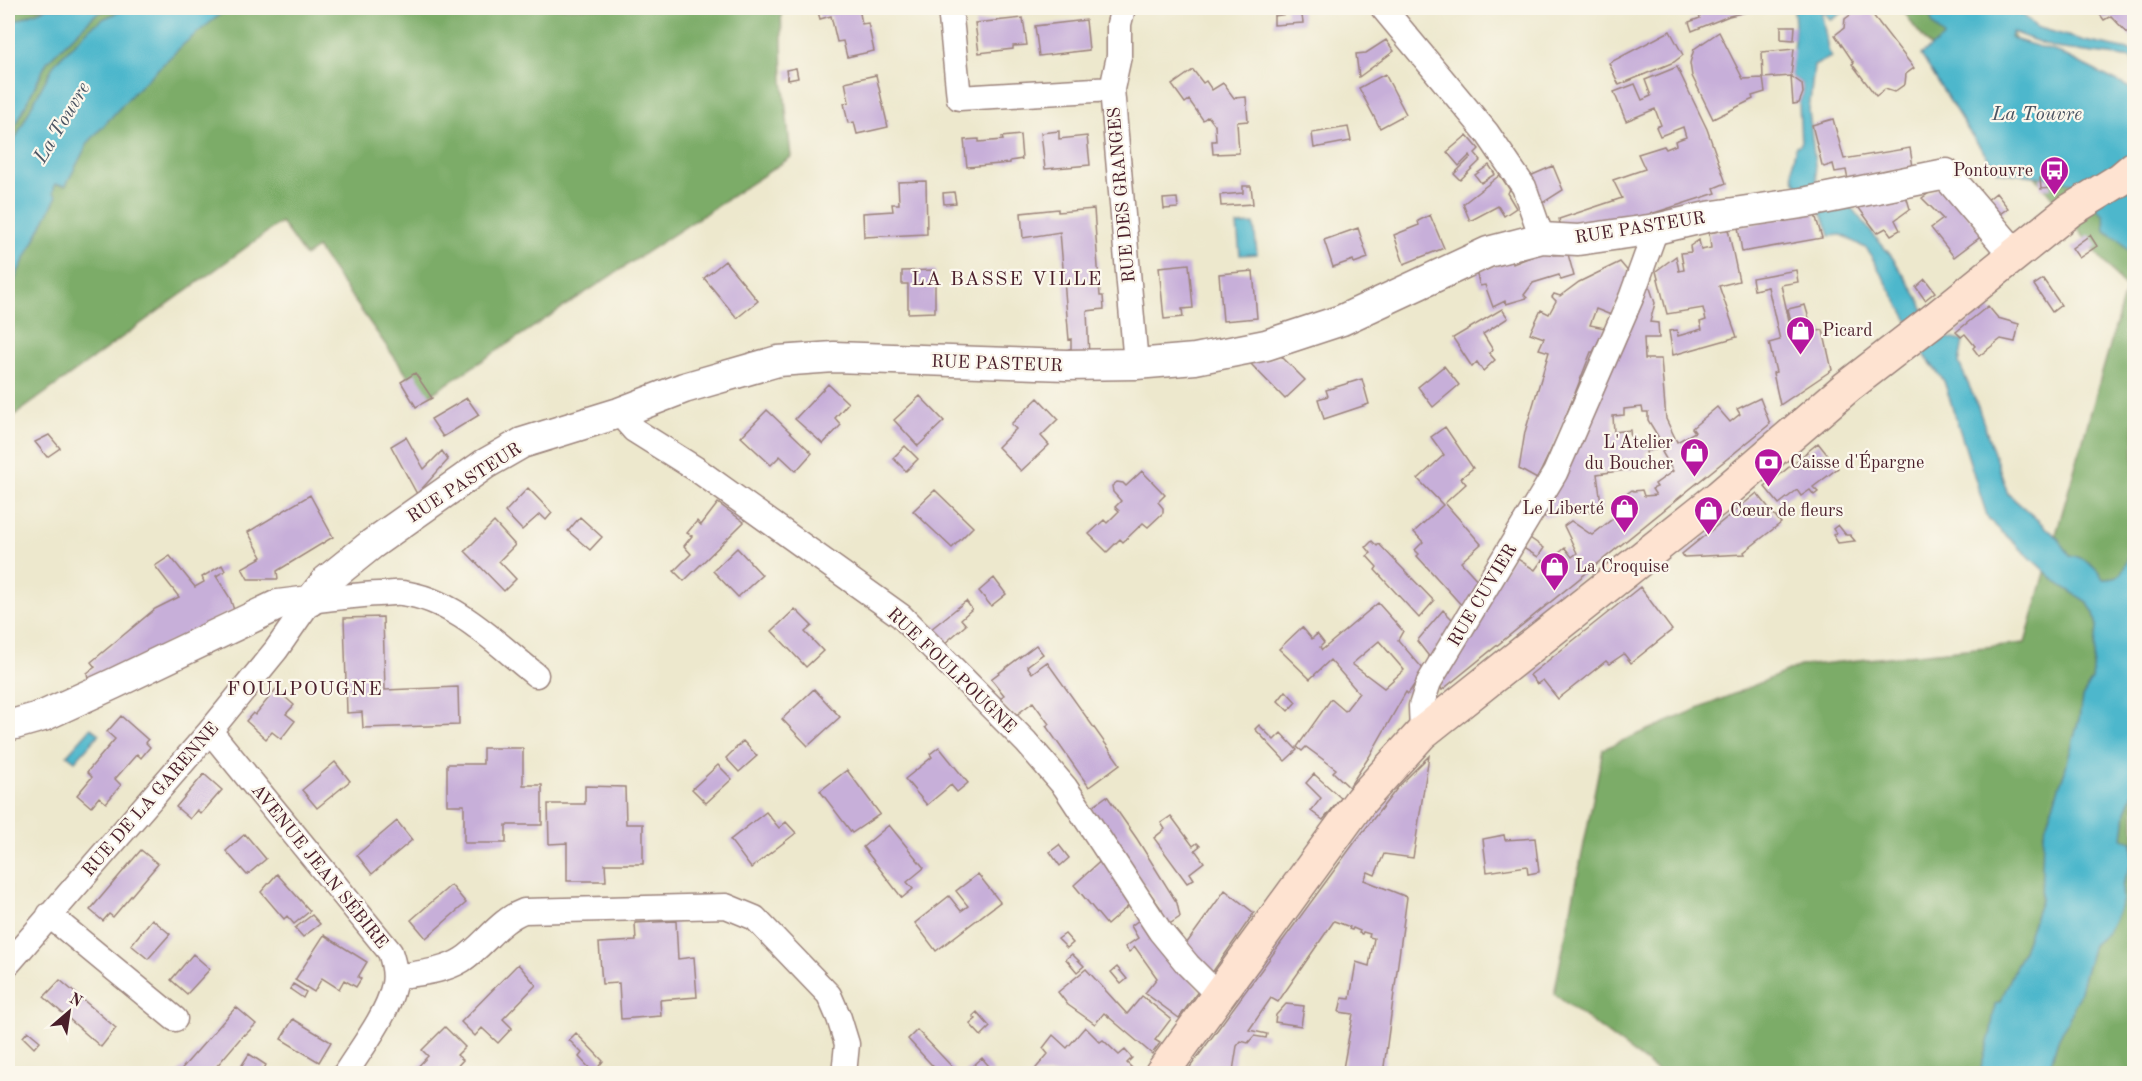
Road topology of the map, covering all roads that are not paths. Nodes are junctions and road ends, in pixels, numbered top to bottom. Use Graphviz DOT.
graph roads {
  1 [pos="950,8"];
  2 [pos="1123,8"];
  3 [pos="1383,8"];
  4 [pos="1112,90"];
  5 [pos="2134,143"];
  6 [pos="2134,168"];
  7 [pos="2075,206"];
  8 [pos="1656,229"];
  9 [pos="1542,238"];
  10 [pos="2014,254"];
  11 [pos="1136,364"];
  12 [pos="619,413"];
  13 [pos="346,565"];
  14 [pos="365,596"];
  15 [pos="310,602"];
  16 [pos="536,675"];
  17 [pos="8,726"];
  18 [pos="210,731"];
  19 [pos="1422,733"];
  20 [pos="49,915"];
  21 [pos="8,964"];
  22 [pos="395,977"];
  23 [pos="1219,996"];
  24 [pos="175,1019"];
  25 [pos="345,1074"];
  26 [pos="844,1074"];
  27 [pos="1161,1074"];
  1 -- 4 [label="street, RUE DES GRANGES"];
  2 -- 4 [label="street"];
  3 -- 9 [label="street"];
  4 -- 11 [label="street, RUE DES GRANGES"];
  5 -- 7 [label="main road"];
  6 -- 7 [label="main road"];
  7 -- 10 [label="main road"];
  8 -- 9 [label="street, RUE PASTEUR"];
  8 -- 10 [label="street, RUE PASTEUR"];
  8 -- 19 [label="street, RUE CUVIER"];
  9 -- 11 [label="street, RUE PASTEUR"];
  10 -- 19 [label="main road"];
  11 -- 12 [label="street, RUE PASTEUR"];
  12 -- 13 [label="street, RUE PASTEUR"];
  12 -- 23 [label="street, RUE FOULPOUGNE"];
  13 -- 14 [label="street"];
  13 -- 15 [label="street, RUE PASTEUR"];
  14 -- 15 [label="street"];
  14 -- 16 [label="street"];
  15 -- 17 [label="street"];
  15 -- 18 [label="street, RUE DE LA GARENNE"];
  18 -- 20 [label="street, RUE DE LA GARENNE"];
  18 -- 22 [label="street, AVENUE JEAN SÉBIRE"];
  19 -- 23 [label="main road"];
  20 -- 21 [label="street, RUE DE LA GARENNE"];
  20 -- 24 [label="street"];
  22 -- 25 [label="street"];
  22 -- 26 [label="street"];
  23 -- 27 [label="main road"];
}
